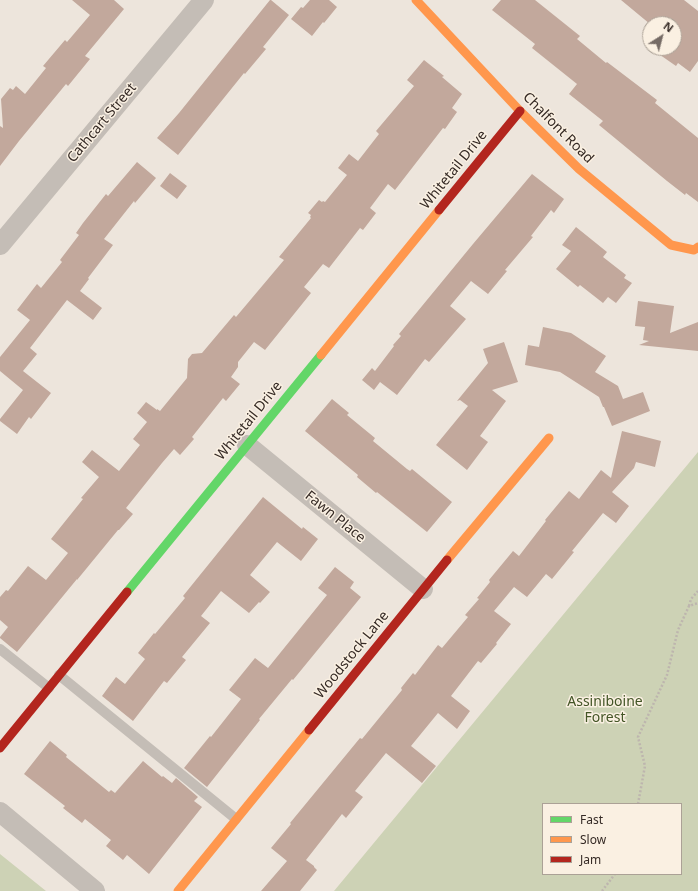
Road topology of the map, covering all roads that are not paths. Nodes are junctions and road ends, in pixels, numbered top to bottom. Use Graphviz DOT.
graph roads {
  1 [pos="204,0"];
  2 [pos="416,0"];
  3 [pos="520,111"];
  4 [pos="0,245"];
  5 [pos="698,247"];
  6 [pos="549,438"];
  7 [pos="247,445"];
  8 [pos="423,589"];
  9 [pos="0,649"];
  10 [pos="60,675"];
  11 [pos="49,688"];
  12 [pos="0,748"];
  13 [pos="0,812"];
  14 [pos="236,819"];
  15 [pos="95,891"];
  16 [pos="178,891"];
  1 -- 4 [label="street, Cathcart Street"];
  2 -- 3 [label="street, Chalfont Road"];
  3 -- 5 [label="street, Chalfont Road"];
  3 -- 7 [label="street, Whitetail Drive"];
  6 -- 8 [label="street, Woodstock Lane"];
  7 -- 8 [label="street, Fawn Place"];
  7 -- 10 [label="street, Whitetail Drive"];
  8 -- 14 [label="street, Woodstock Lane"];
  9 -- 11 [label="lane"];
  10 -- 11 [label="street, Whitetail Drive"];
  10 -- 14 [label="lane"];
  11 -- 12 [label="street, Whitetail Drive"];
  13 -- 15 [label="street"];
  14 -- 16 [label="street, Woodstock Lane"];
}
